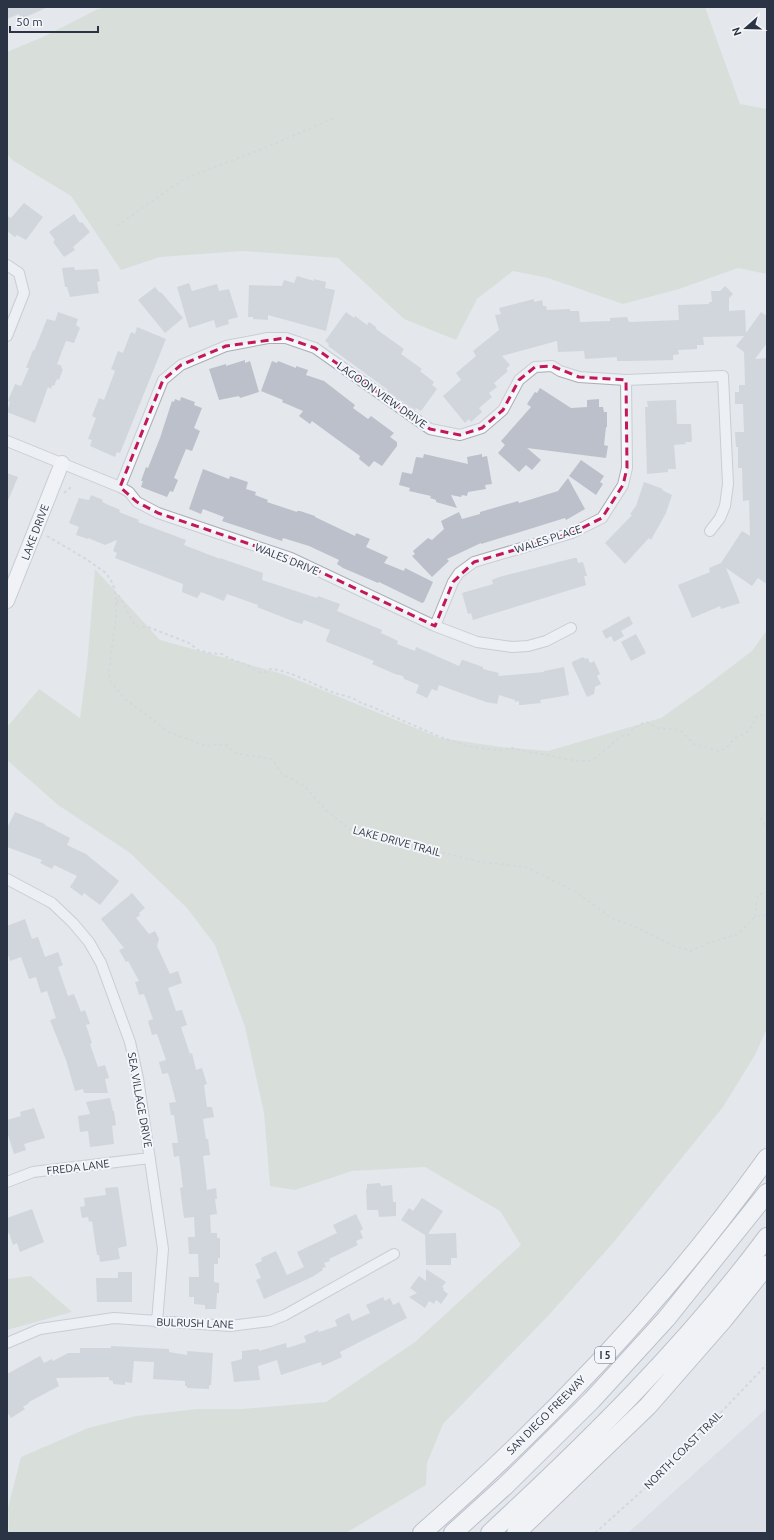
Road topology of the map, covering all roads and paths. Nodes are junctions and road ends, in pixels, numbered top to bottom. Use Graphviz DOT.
graph roads {
  1 [pos="334,118"];
  2 [pos="117,226"];
  3 [pos="7,265"];
  4 [pos="7,336"];
  5 [pos="626,380"];
  6 [pos="7,441"];
  7 [pos="62,463"];
  8 [pos="120,487"];
  9 [pos="710,531"];
  10 [pos="46,537"];
  11 [pos="7,601"];
  12 [pos="116,605"];
  13 [pos="435,626"];
  14 [pos="571,628"];
  15 [pos="767,716"];
  16 [pos="767,814"];
  17 [pos="767,828"];
  18 [pos="7,879"];
  19 [pos="767,892"];
  20 [pos="767,915"];
  21 [pos="755,918"];
  22 [pos="150,1158"];
  23 [pos="767,1158"];
  24 [pos="7,1182"];
  25 [pos="767,1193"];
  26 [pos="767,1237"];
  27 [pos="394,1254"];
  28 [pos="767,1265"];
  29 [pos="157,1322"];
  30 [pos="7,1343"];
  31 [pos="767,1364"];
  32 [pos="422,1533"];
  33 [pos="453,1533"];
  34 [pos="490,1533"];
  35 [pos="516,1533"];
  36 [pos="595,1533"];
  1 -- 2 [label="path"];
  3 -- 4 [label="street"];
  5 -- 8 [label="street, LAGOON VIEW DRIVE"];
  5 -- 9 [label="street, LAGOON VIEW DRIVE"];
  5 -- 13 [label="street, WALES PLACE"];
  6 -- 7 [label="street, WALES DRIVE"];
  7 -- 8 [label="street, WALES DRIVE"];
  7 -- 11 [label="street, LAKE DRIVE"];
  8 -- 13 [label="street, WALES DRIVE"];
  10 -- 12 [label="path, LAKE DRIVE TRAIL"];
  12 -- 15 [label="path"];
  12 -- 21 [label="path, LAKE DRIVE TRAIL"];
  13 -- 14 [label="street, WALES DRIVE"];
  16 -- 17 [label="path"];
  18 -- 22 [label="street, SEA VILLAGE DRIVE"];
  19 -- 21 [label="path"];
  20 -- 21 [label="path, LAKE DRIVE TRAIL"];
  22 -- 24 [label="street, FREDA LANE"];
  22 -- 29 [label="street, SEA VILLAGE DRIVE"];
  23 -- 32 [label="highway, SAN DIEGO FREEWAY / I 5"];
  25 -- 33 [label="highway"];
  26 -- 34 [label="highway"];
  27 -- 29 [label="street, BULRUSH LANE"];
  28 -- 35 [label="highway"];
  29 -- 30 [label="street, BULRUSH LANE"];
  31 -- 36 [label="path, NORTH COAST TRAIL"];
}
